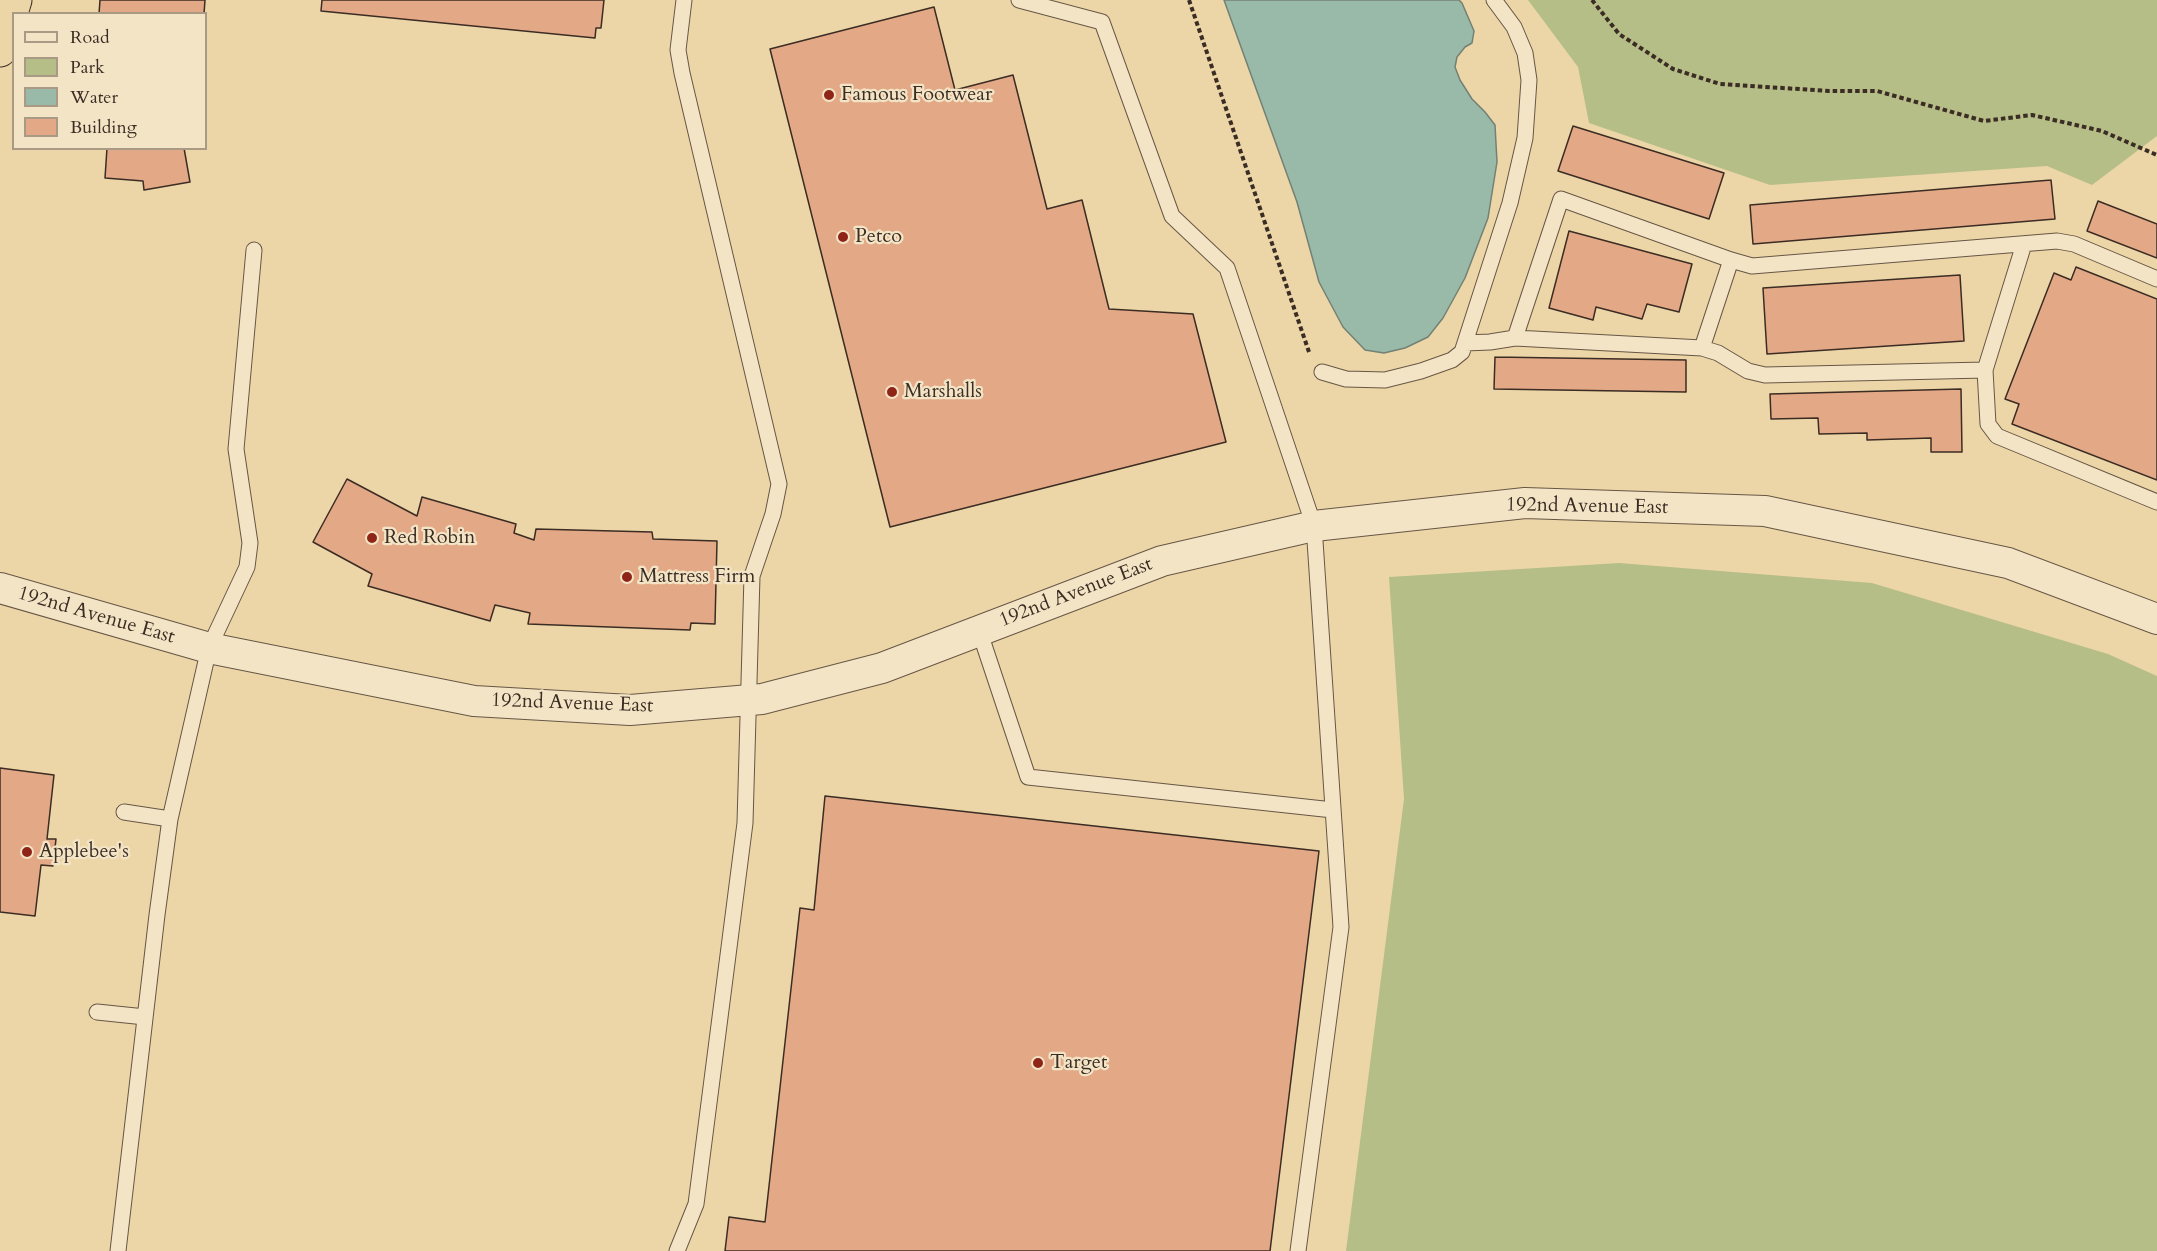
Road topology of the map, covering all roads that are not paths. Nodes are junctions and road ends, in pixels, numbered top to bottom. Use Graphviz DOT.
graph roads {
  1 [pos="15,0"];
  2 [pos="684,0"];
  3 [pos="1019,0"];
  4 [pos="1494,0"];
  5 [pos="0,50"];
  6 [pos="2024,244"];
  7 [pos="254,250"];
  8 [pos="1731,260"];
  9 [pos="2157,279"];
  10 [pos="1515,338"];
  11 [pos="1465,343"];
  12 [pos="1702,348"];
  13 [pos="1985,370"];
  14 [pos="1322,372"];
  15 [pos="2157,502"];
  16 [pos="1314,526"];
  17 [pos="0,588"];
  18 [pos="2157,619"];
  19 [pos="979,630"];
  20 [pos="209,648"];
  21 [pos="748,700"];
  22 [pos="1333,810"];
  23 [pos="124,812"];
  24 [pos="170,819"];
  25 [pos="97,1012"];
  26 [pos="145,1017"];
  27 [pos="118,1251"];
  28 [pos="677,1251"];
  29 [pos="1298,1251"];
  1 -- 5 [label="highway"];
  2 -- 21 [label="lane"];
  3 -- 16 [label="lane"];
  4 -- 11 [label="lane"];
  6 -- 8 [label="lane"];
  6 -- 9 [label="lane"];
  6 -- 13 [label="lane"];
  7 -- 20 [label="lane"];
  8 -- 10 [label="lane"];
  8 -- 12 [label="lane"];
  10 -- 11 [label="lane"];
  10 -- 12 [label="lane"];
  11 -- 14 [label="lane"];
  12 -- 13 [label="lane"];
  13 -- 15 [label="lane"];
  16 -- 18 [label="street, 192nd Avenue East"];
  16 -- 19 [label="street, 192nd Avenue East"];
  16 -- 22 [label="lane"];
  17 -- 20 [label="street, 192nd Avenue East"];
  19 -- 21 [label="street, 192nd Avenue East"];
  19 -- 22 [label="lane"];
  20 -- 21 [label="street, 192nd Avenue East"];
  20 -- 24 [label="lane"];
  21 -- 28 [label="lane"];
  22 -- 29 [label="lane"];
  23 -- 24 [label="lane"];
  24 -- 26 [label="lane"];
  25 -- 26 [label="lane"];
  26 -- 27 [label="lane"];
}
